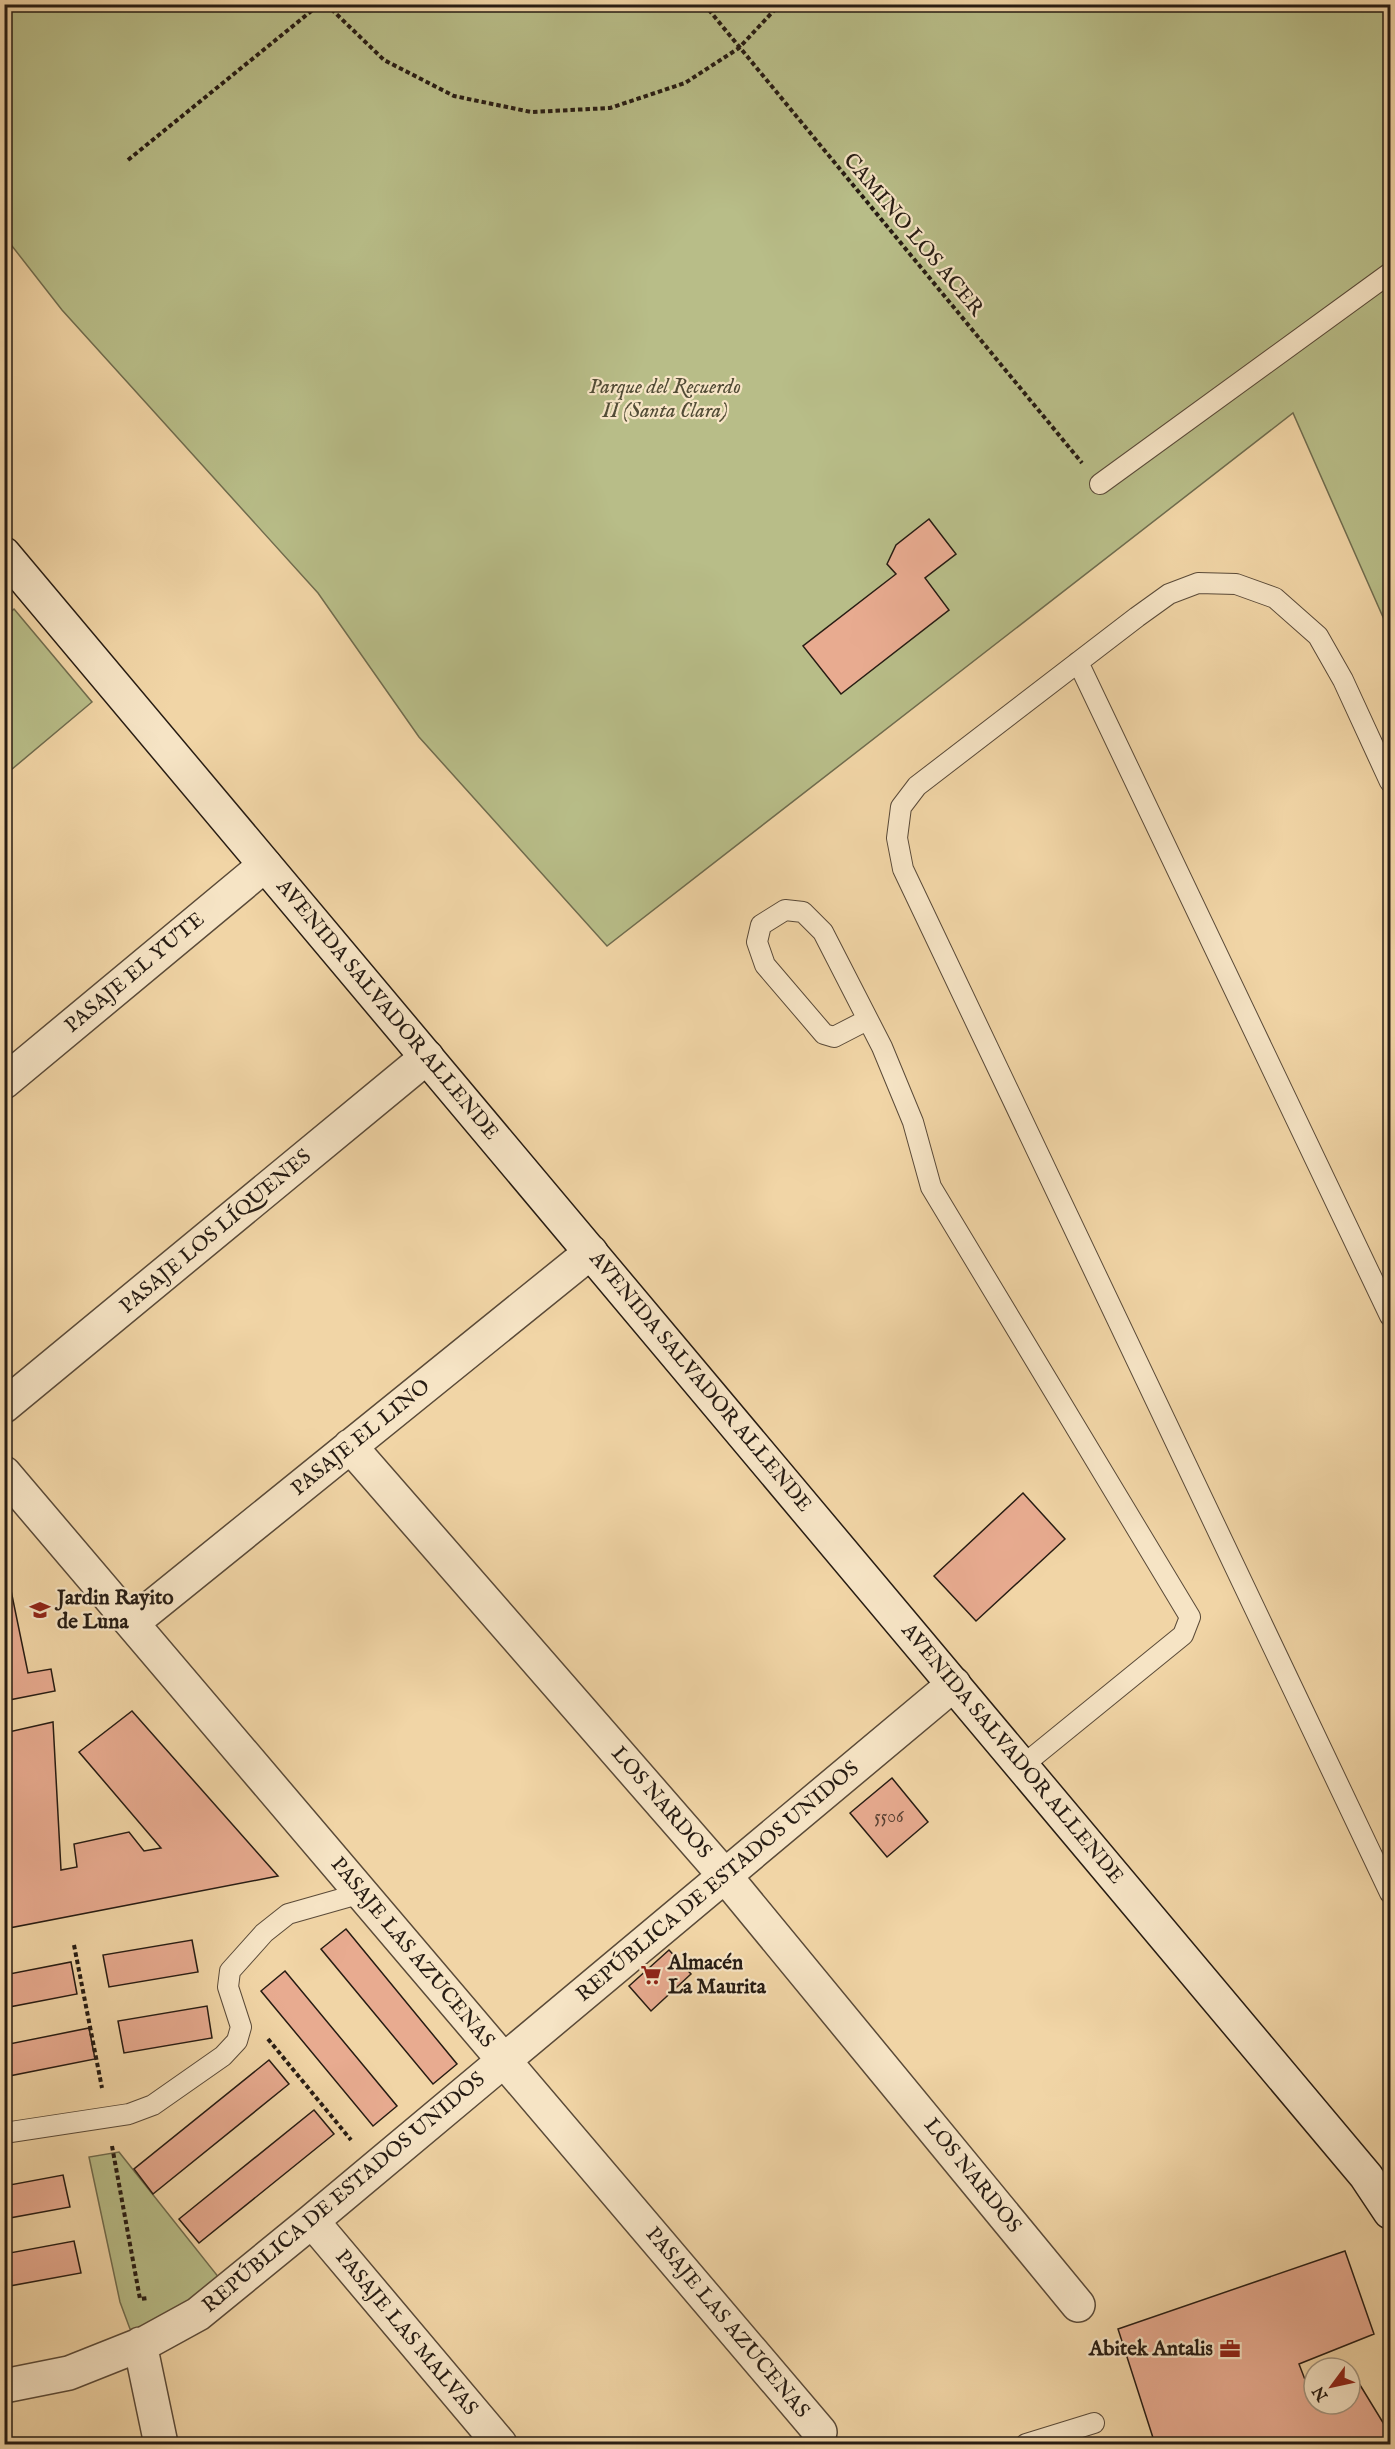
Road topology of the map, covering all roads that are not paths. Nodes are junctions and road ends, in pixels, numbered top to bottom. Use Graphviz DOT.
graph roads {
  1 [pos="1390,273"];
  2 [pos="1100,484"];
  3 [pos="9,568"];
  4 [pos="1078,662"];
  5 [pos="1390,782"];
  6 [pos="265,865"];
  7 [pos="867,1020"];
  8 [pos="427,1057"];
  9 [pos="4,1082"];
  10 [pos="591,1252"];
  11 [pos="1390,1316"];
  12 [pos="4,1406"];
  13 [pos="350,1446"];
  14 [pos="4,1473"];
  15 [pos="132,1623"];
  16 [pos="954,1684"];
  17 [pos="1022,1766"];
  18 [pos="725,1876"];
  19 [pos="362,1893"];
  20 [pos="1390,1893"];
  21 [pos="504,2061"];
  22 [pos="4,2133"];
  23 [pos="1390,2212"];
  24 [pos="312,2221"];
  25 [pos="1078,2305"];
  26 [pos="140,2344"];
  27 [pos="4,2386"];
  28 [pos="1095,2423"];
  29 [pos="823,2438"];
  30 [pos="161,2445"];
  31 [pos="500,2445"];
  32 [pos="1026,2445"];
  1 -- 2 [label="lane"];
  3 -- 6 [label="street, AVENIDA SALVADOR ALLENDE"];
  4 -- 5 [label="lane"];
  4 -- 11 [label="lane"];
  4 -- 20 [label="lane"];
  6 -- 8 [label="street, AVENIDA SALVADOR ALLENDE"];
  6 -- 9 [label="street, PASAJE EL YUTE"];
  7 -- 7 [label="lane"];
  7 -- 17 [label="lane"];
  8 -- 10 [label="street, AVENIDA SALVADOR ALLENDE"];
  8 -- 12 [label="street, PASAJE LOS LÍQUENES"];
  10 -- 13 [label="street, PASAJE EL LINO"];
  10 -- 16 [label="street, AVENIDA SALVADOR ALLENDE"];
  13 -- 15 [label="street, PASAJE EL LINO"];
  13 -- 18 [label="street, LOS NARDOS"];
  14 -- 15 [label="street, PASAJE LAS AZUCENAS"];
  15 -- 19 [label="street, PASAJE LAS AZUCENAS"];
  16 -- 17 [label="street, AVENIDA SALVADOR ALLENDE"];
  16 -- 18 [label="street, REPÚBLICA DE ESTADOS UNIDOS"];
  17 -- 23 [label="street, AVENIDA SALVADOR ALLENDE"];
  18 -- 21 [label="street, REPÚBLICA DE ESTADOS UNIDOS"];
  18 -- 25 [label="street, LOS NARDOS"];
  19 -- 21 [label="street, PASAJE LAS AZUCENAS"];
  19 -- 22 [label="lane"];
  21 -- 24 [label="street, REPÚBLICA DE ESTADOS UNIDOS"];
  21 -- 29 [label="street, PASAJE LAS AZUCENAS"];
  24 -- 26 [label="street, REPÚBLICA DE ESTADOS UNIDOS"];
  24 -- 31 [label="street, PASAJE LAS MALVAS"];
  26 -- 27 [label="street, REPÚBLICA DE ESTADOS UNIDOS"];
  26 -- 30 [label="street"];
  28 -- 32 [label="lane"];
}
